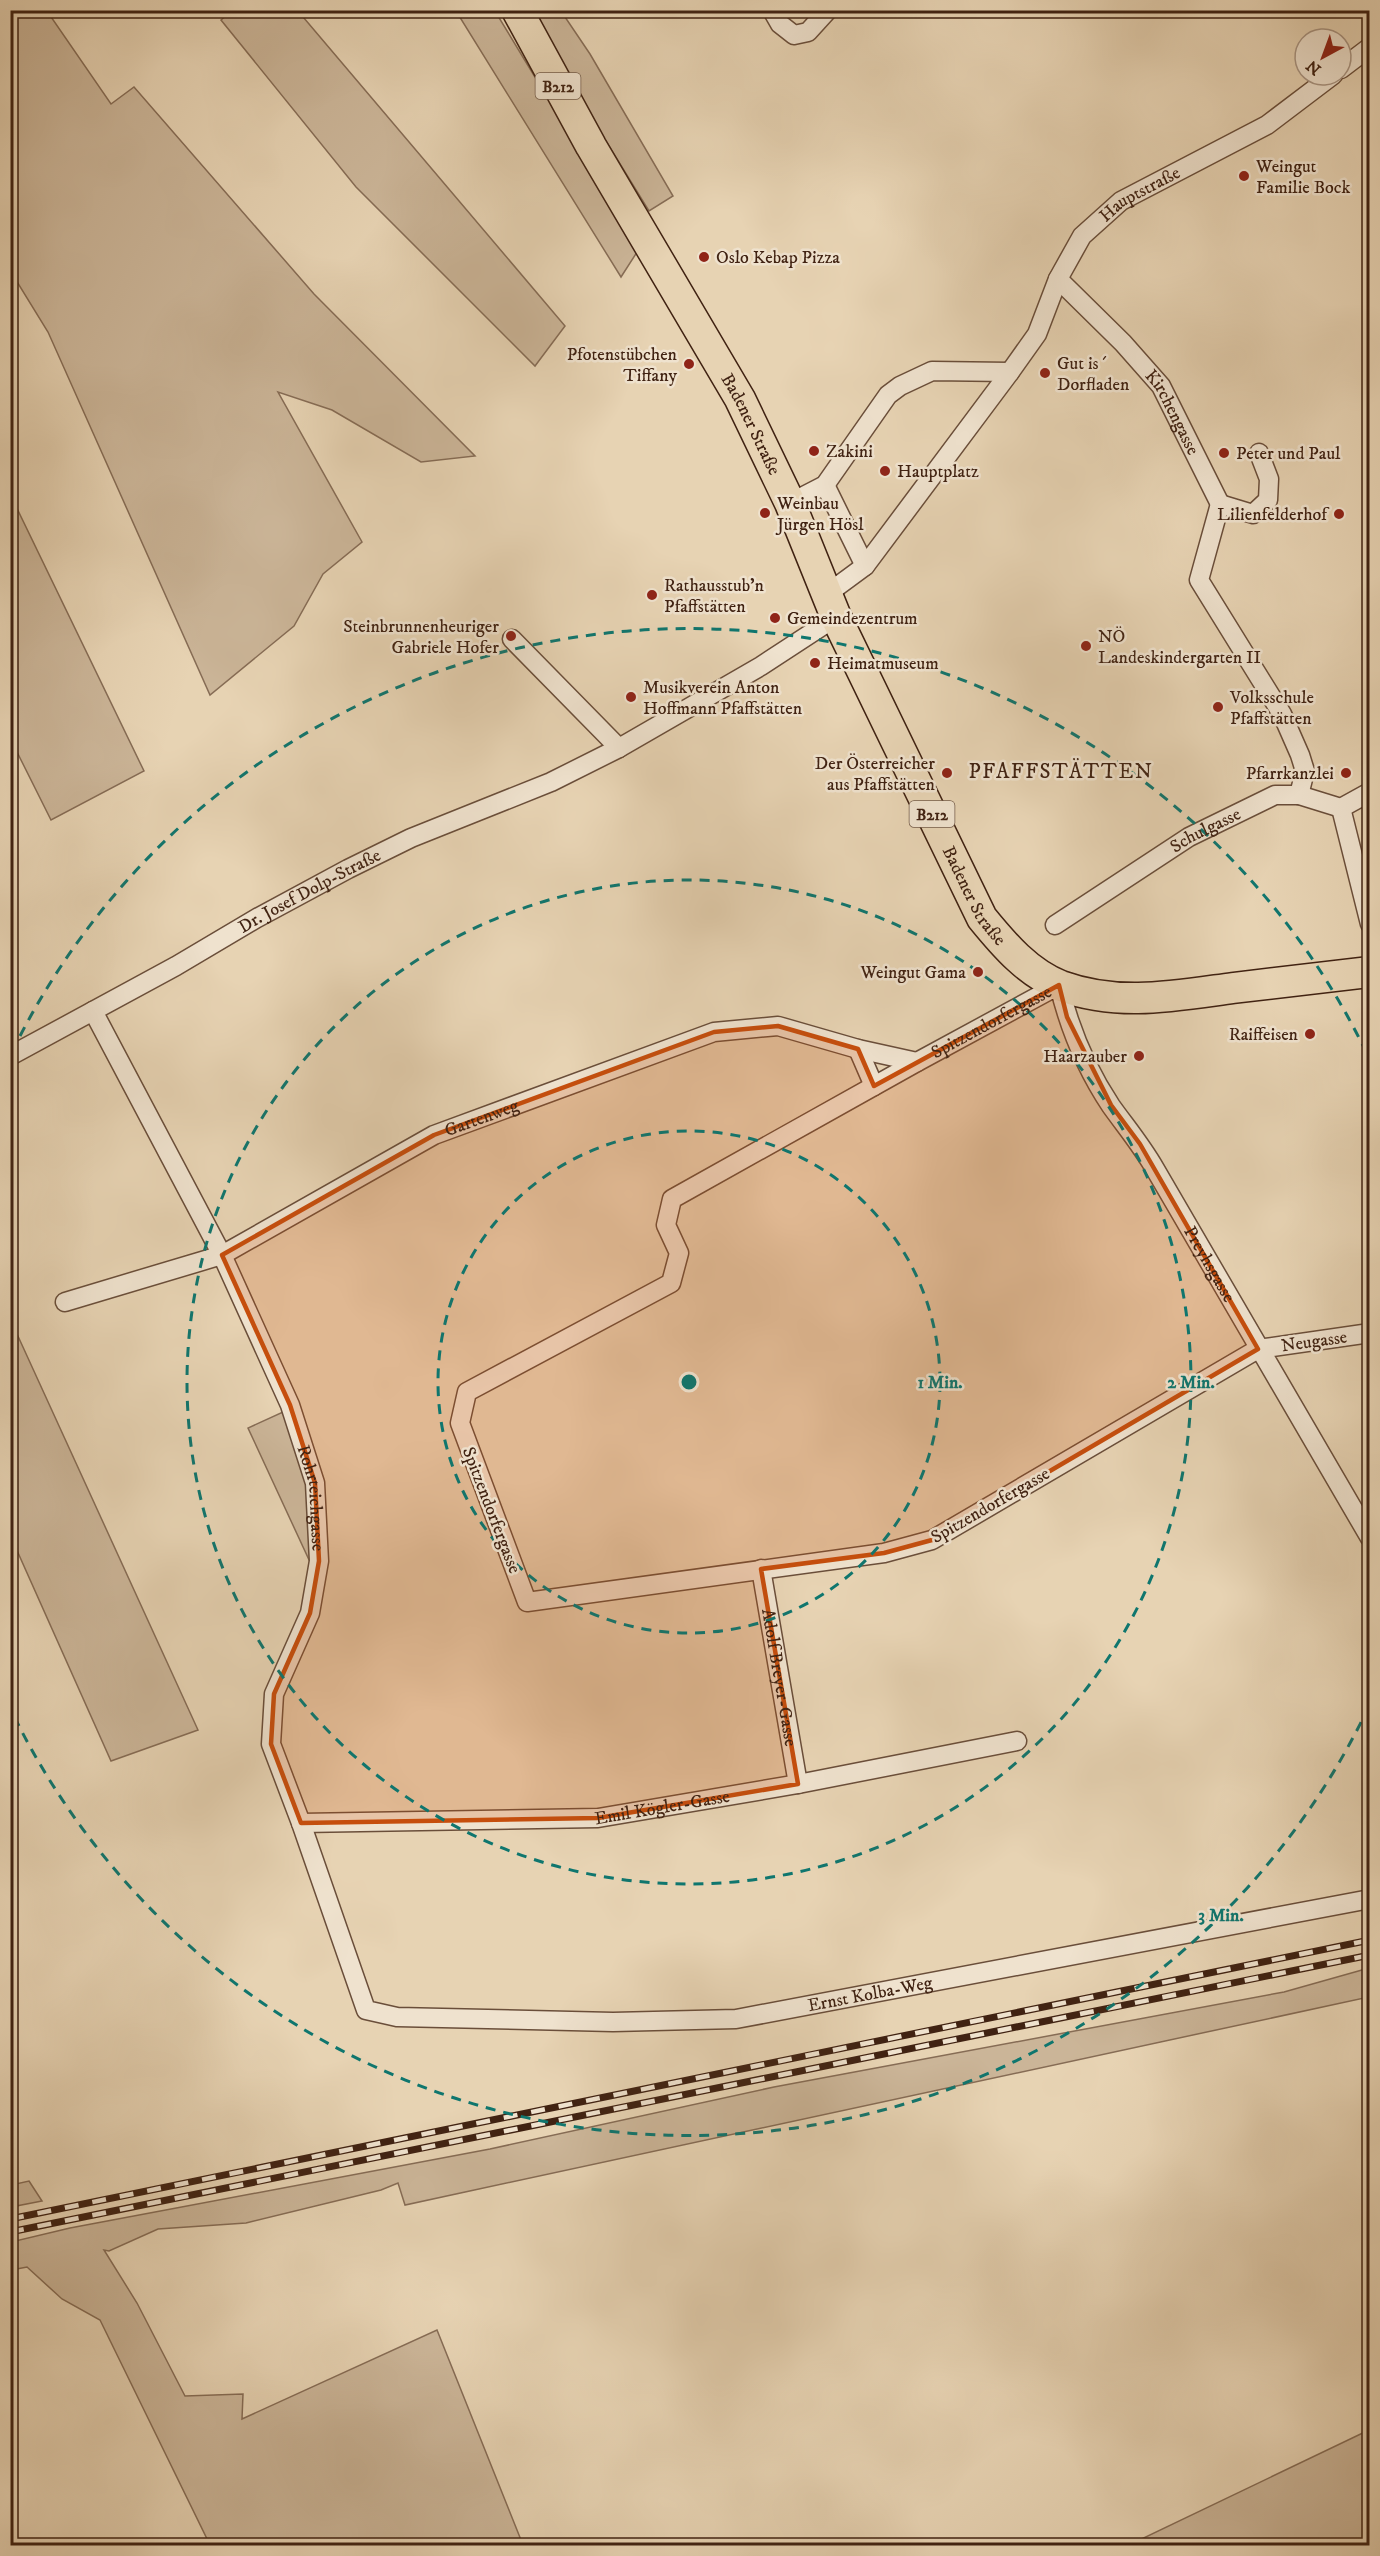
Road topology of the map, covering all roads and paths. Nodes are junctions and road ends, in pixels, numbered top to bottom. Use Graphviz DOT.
graph roads {
  1 [pos="517,10"];
  2 [pos="772,10"];
  3 [pos="828,10"];
  4 [pos="1370,47"];
  5 [pos="1353,60"];
  6 [pos="1317,87"];
  7 [pos="1058,279"];
  8 [pos="1010,372"];
  9 [pos="1259,453"];
  10 [pos="825,485"];
  11 [pos="790,503"];
  12 [pos="1220,504"];
  13 [pos="865,566"];
  14 [pos="831,605"];
  15 [pos="512,639"];
  16 [pos="619,748"];
  17 [pos="1370,792"];
  18 [pos="1299,795"];
  19 [pos="1341,808"];
  20 [pos="1370,924"];
  21 [pos="1055,925"];
  22 [pos="1370,972"];
  23 [pos="1059,985"];
  24 [pos="93,1011"];
  25 [pos="858,1049"];
  26 [pos="10,1056"];
  27 [pos="917,1062"];
  28 [pos="874,1086"];
  29 [pos="222,1254"];
  30 [pos="65,1302"];
  31 [pos="1370,1333"];
  32 [pos="1258,1348"];
  33 [pos="1370,1538"];
  34 [pos="761,1569"];
  35 [pos="1017,1741"];
  36 [pos="798,1784"];
  37 [pos="301,1823"];
  38 [pos="1370,1899"];
  39 [pos="366,2010"];
  1 -- 11 [label="main road, Badener Straße / B212"];
  2 -- 3 [label="street"];
  4 -- 5 [label="street"];
  6 -- 7 [label="street, Hauptstraße"];
  7 -- 8 [label="street, Hauptstraße"];
  7 -- 12 [label="street, Kirchengasse"];
  8 -- 10 [label="street"];
  8 -- 13 [label="street"];
  9 -- 12 [label="street"];
  10 -- 11 [label="street"];
  10 -- 13 [label="street"];
  11 -- 14 [label="main road, Badener Straße / B212"];
  12 -- 18 [label="street"];
  13 -- 14 [label="street"];
  14 -- 16 [label="street, Dr. Josef Dolp-Straße"];
  14 -- 23 [label="main road, Badener Straße / B212"];
  15 -- 16 [label="street"];
  16 -- 24 [label="street, Dr. Josef Dolp-Straße"];
  17 -- 19 [label="street"];
  18 -- 19 [label="street, Schulgasse"];
  18 -- 21 [label="street, Schulgasse"];
  19 -- 20 [label="street"];
  22 -- 23 [label="main road, Badener Straße / B212"];
  23 -- 27 [label="street, Spitzendorfergasse"];
  23 -- 32 [label="street, Preyhsgasse"];
  24 -- 26 [label="street, Dr. Josef Dolp-Straße"];
  24 -- 29 [label="street, Rohrteichgasse"];
  25 -- 27 [label="street, Gartenweg"];
  25 -- 28 [label="street"];
  25 -- 29 [label="street, Gartenweg"];
  27 -- 28 [label="street, Spitzendorfergasse"];
  28 -- 34 [label="street, Spitzendorfergasse"];
  29 -- 30 [label="street, Gartenweg"];
  29 -- 37 [label="street, Rohrteichgasse"];
  31 -- 32 [label="street, Neugasse"];
  32 -- 33 [label="street, Preyhsgasse"];
  32 -- 34 [label="street, Spitzendorfergasse"];
  34 -- 36 [label="street, Adolf Breyer-Gasse"];
  35 -- 36 [label="street, Emil Kögler-Gasse"];
  36 -- 37 [label="street, Emil Kögler-Gasse"];
  37 -- 39 [label="street, Rohrteichgasse"];
  38 -- 39 [label="street, Ernst Kolba-Weg"];
}
